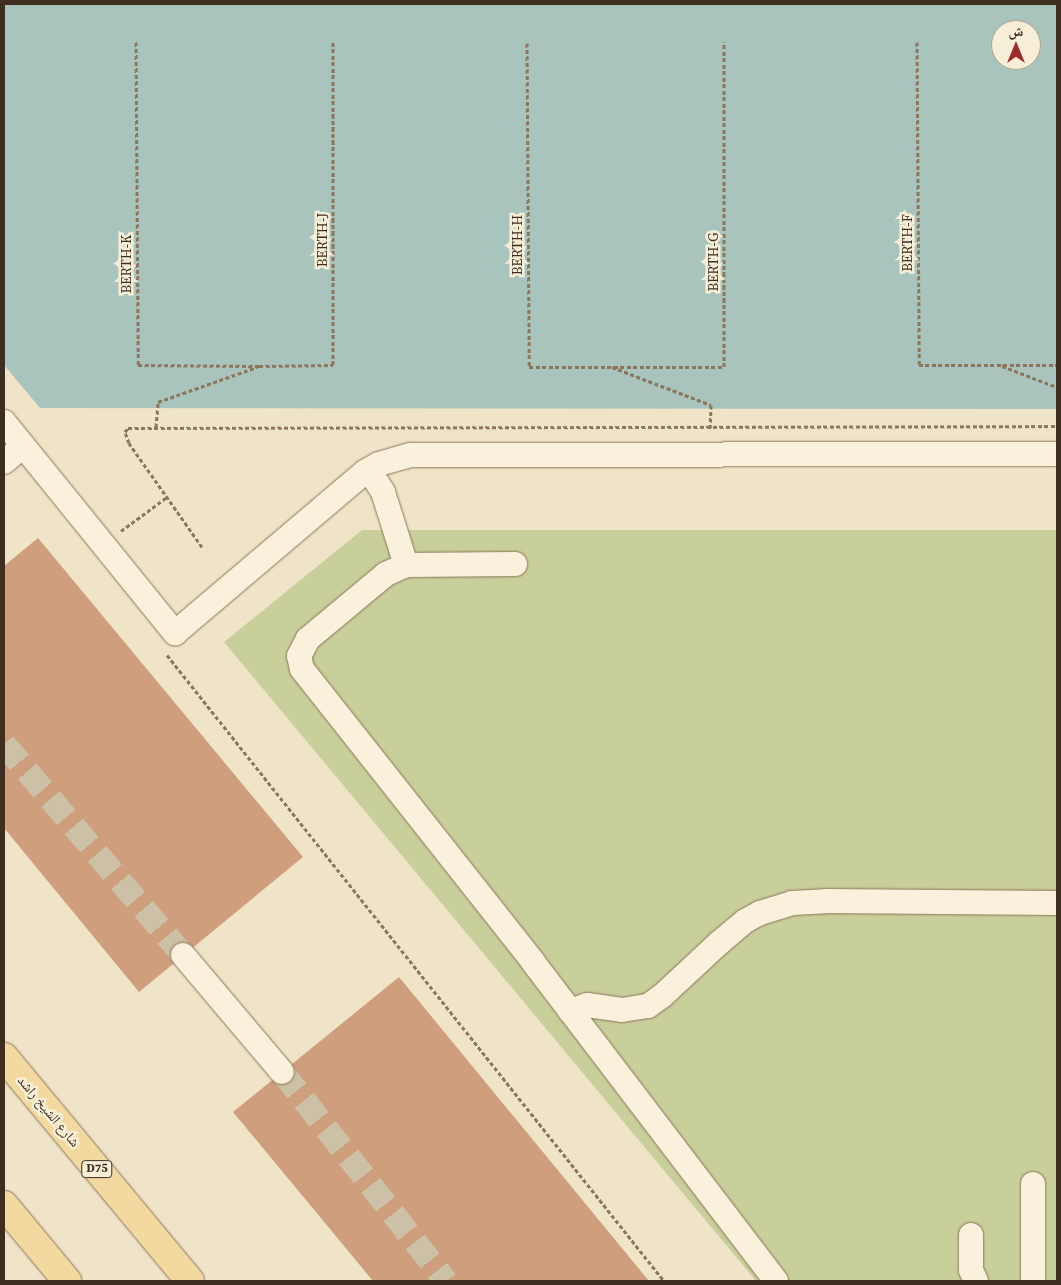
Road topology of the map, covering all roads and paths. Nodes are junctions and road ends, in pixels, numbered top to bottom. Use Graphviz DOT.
graph roads {
  1 [pos="333,41"];
  2 [pos="136,42"];
  3 [pos="724,42"];
  4 [pos="917,42"];
  5 [pos="527,43"];
  6 [pos="999,365"];
  7 [pos="1057,365"];
  8 [pos="260,366"];
  9 [pos="609,366"];
  10 [pos="1057,387"];
  11 [pos="711,405"];
  12 [pos="4,422"];
  13 [pos="156,427"];
  14 [pos="23,446"];
  15 [pos="1057,454"];
  16 [pos="4,462"];
  17 [pos="365,472"];
  18 [pos="167,497"];
  19 [pos="103,544"];
  20 [pos="515,564"];
  21 [pos="406,565"];
  22 [pos="174,633"];
  23 [pos="1057,903"];
  24 [pos="183,955"];
  25 [pos="570,1011"];
  26 [pos="4,1057"];
  27 [pos="282,1072"];
  28 [pos="1033,1184"];
  29 [pos="4,1205"];
  30 [pos="971,1234"];
  31 [pos="67,1281"];
  32 [pos="190,1281"];
  33 [pos="664,1281"];
  34 [pos="776,1281"];
  35 [pos="976,1281"];
  36 [pos="1033,1281"];
  1 -- 8 [label="path, BERTH-J"];
  2 -- 8 [label="path, BERTH-K"];
  3 -- 9 [label="path, BERTH-G"];
  4 -- 6 [label="path, BERTH-F"];
  5 -- 9 [label="path, BERTH-H"];
  6 -- 7 [label="path"];
  6 -- 10 [label="path"];
  8 -- 13 [label="path"];
  9 -- 11 [label="path"];
  12 -- 14 [label="street"];
  14 -- 16 [label="street"];
  14 -- 19 [label="street"];
  15 -- 17 [label="street"];
  17 -- 21 [label="street"];
  17 -- 22 [label="street"];
  18 -- 19 [label="path"];
  19 -- 22 [label="street"];
  20 -- 21 [label="street"];
  21 -- 25 [label="street"];
  22 -- 33 [label="path"];
  23 -- 25 [label="street"];
  24 -- 27 [label="street"];
  25 -- 34 [label="street"];
  26 -- 32 [label="main road, شارع الشيخ راشد / D75"];
  28 -- 36 [label="street"];
  29 -- 31 [label="main road"];
  30 -- 35 [label="street"];
}
